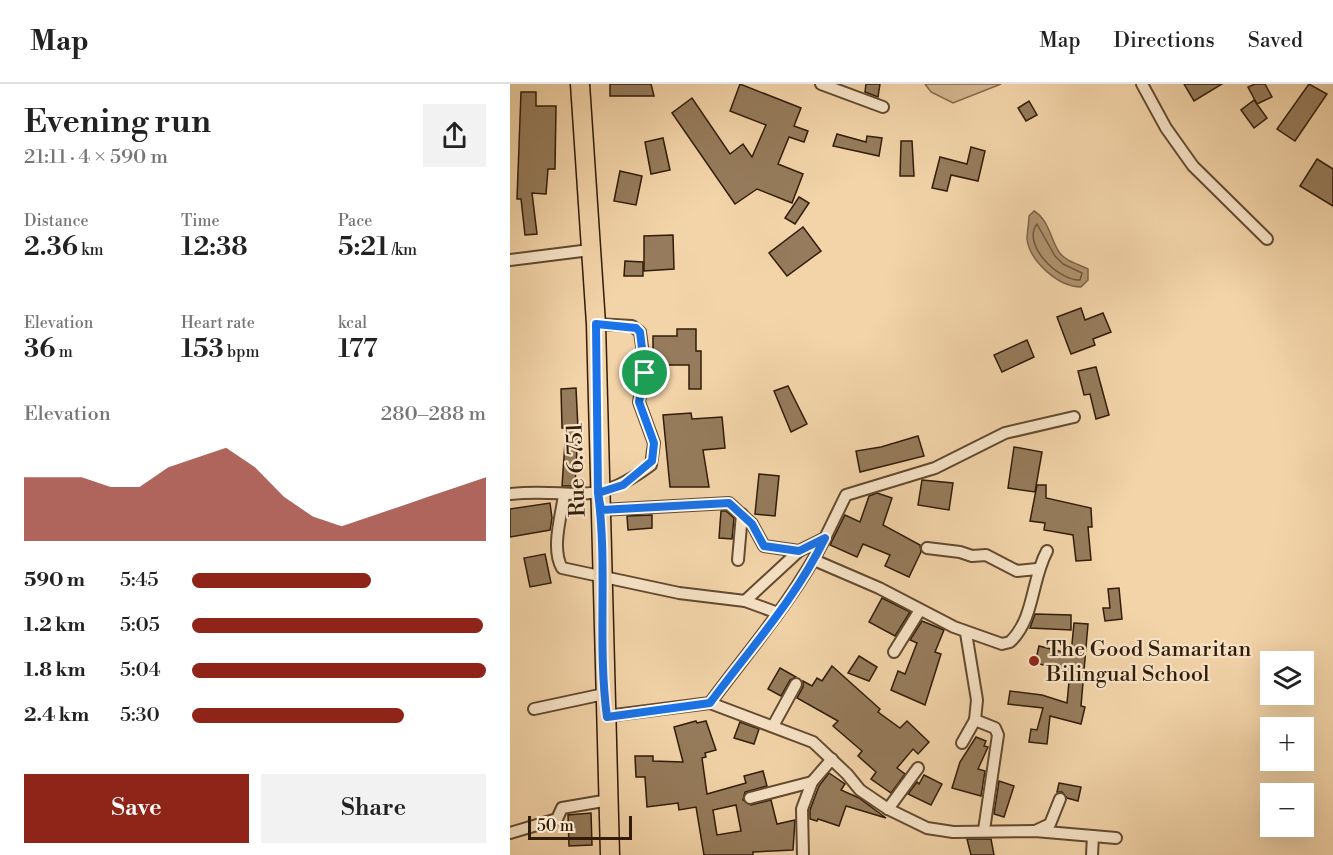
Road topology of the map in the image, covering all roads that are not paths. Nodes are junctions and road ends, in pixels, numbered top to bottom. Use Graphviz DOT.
graph roads {
  1 [pos="580,84"];
  2 [pos="821,84"];
  3 [pos="1142,84"];
  4 [pos="883,107"];
  5 [pos="1267,239"];
  6 [pos="591,250"];
  7 [pos="510,260"];
  8 [pos="596,324"];
  9 [pos="1074,417"];
  10 [pos="510,494"];
  11 [pos="564,495"];
  12 [pos="600,502"];
  13 [pos="742,514"];
  14 [pos="825,538"];
  15 [pos="927,548"];
  16 [pos="799,551"];
  17 [pos="1047,551"];
  18 [pos="738,560"];
  19 [pos="814,560"];
  20 [pos="1037,569"];
  21 [pos="604,578"];
  22 [pos="745,600"];
  23 [pos="920,610"];
  24 [pos="778,614"];
  25 [pos="966,633"];
  26 [pos="894,652"];
  27 [pos="796,684"];
  28 [pos="604,694"];
  29 [pos="710,703"];
  30 [pos="534,709"];
  31 [pos="607,717"];
  32 [pos="975,720"];
  33 [pos="773,726"];
  34 [pos="962,743"];
  35 [pos="832,759"];
  36 [pos="918,768"];
  37 [pos="812,782"];
  38 [pos="750,798"];
  39 [pos="609,800"];
  40 [pos="1060,800"];
  41 [pos="888,809"];
  42 [pos="984,830"];
  43 [pos="1035,831"];
  44 [pos="510,833"];
  45 [pos="1093,836"];
  46 [pos="1116,838"];
  47 [pos="610,855"];
  48 [pos="803,855"];
  49 [pos="1092,855"];
  1 -- 6 [label="main road, Rue 6.751"];
  2 -- 4 [label="street"];
  3 -- 5 [label="street"];
  6 -- 7 [label="street"];
  6 -- 8 [label="main road, Rue 6.751"];
  8 -- 12 [label="main road, Rue 6.751"];
  8 -- 12 [label="street"];
  9 -- 14 [label="street"];
  10 -- 11 [label="street"];
  11 -- 12 [label="street"];
  11 -- 21 [label="street"];
  12 -- 13 [label="street"];
  12 -- 21 [label="main road, Rue 6.751"];
  13 -- 16 [label="street"];
  13 -- 18 [label="street"];
  14 -- 16 [label="street"];
  14 -- 19 [label="street"];
  15 -- 20 [label="street"];
  16 -- 22 [label="street"];
  17 -- 20 [label="street"];
  19 -- 23 [label="street"];
  19 -- 24 [label="street"];
  20 -- 25 [label="street"];
  21 -- 22 [label="street"];
  21 -- 28 [label="main road, Rue 6.751"];
  22 -- 24 [label="street"];
  23 -- 25 [label="street"];
  23 -- 26 [label="street"];
  24 -- 29 [label="street"];
  25 -- 32 [label="street"];
  27 -- 33 [label="street"];
  28 -- 30 [label="street"];
  28 -- 31 [label="main road, Rue 6.751"];
  29 -- 31 [label="street"];
  29 -- 33 [label="street"];
  31 -- 39 [label="main road, Rue 6.751"];
  32 -- 34 [label="street"];
  32 -- 42 [label="street"];
  33 -- 35 [label="street"];
  35 -- 37 [label="street"];
  35 -- 41 [label="street"];
  36 -- 41 [label="street"];
  37 -- 38 [label="street"];
  37 -- 48 [label="street"];
  39 -- 44 [label="street"];
  39 -- 47 [label="main road, Rue 6.751"];
  40 -- 43 [label="street"];
  41 -- 42 [label="street"];
  42 -- 43 [label="street"];
  43 -- 45 [label="street"];
  45 -- 46 [label="street"];
  45 -- 49 [label="street"];
}
